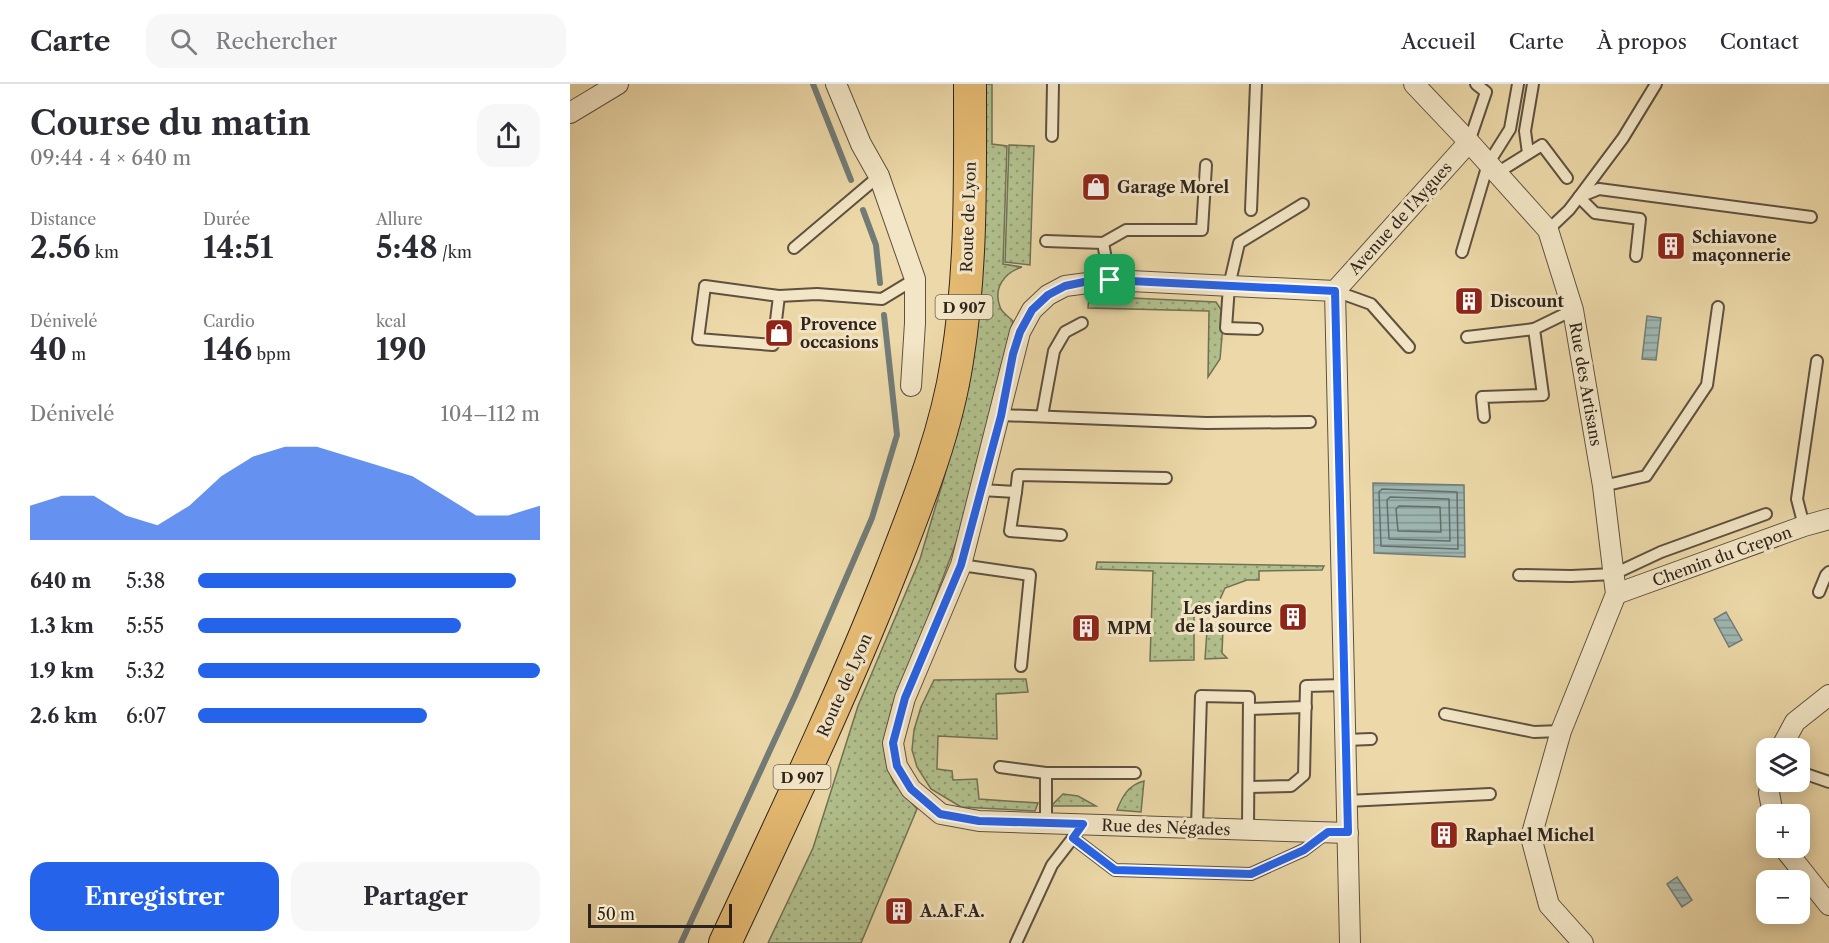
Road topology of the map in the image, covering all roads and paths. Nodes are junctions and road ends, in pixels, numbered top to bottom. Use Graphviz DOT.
graph roads {
  1 [pos="618,84"];
  2 [pos="836,84"];
  3 [pos="951,84"];
  4 [pos="970,84"];
  5 [pos="1053,84"];
  6 [pos="1256,84"];
  7 [pos="1414,84"];
  8 [pos="1476,84"];
  9 [pos="1518,84"];
  10 [pos="1533,84"];
  11 [pos="1656,84"];
  12 [pos="570,113"];
  13 [pos="1052,136"];
  14 [pos="1469,142"];
  15 [pos="1528,153"];
  16 [pos="1206,165"];
  17 [pos="1492,169"];
  18 [pos="879,176"];
  19 [pos="1567,178"];
  20 [pos="1579,197"];
  21 [pos="1303,204"];
  22 [pos="1251,210"];
  23 [pos="1811,217"];
  24 [pos="1548,230"];
  25 [pos="1046,241"];
  26 [pos="1103,243"];
  27 [pos="794,248"];
  28 [pos="1461,252"];
  29 [pos="1636,256"];
  30 [pos="915,279"];
  31 [pos="1110,280"];
  32 [pos="1229,286"];
  33 [pos="1335,291"];
  34 [pos="779,296"];
  35 [pos="1718,307"];
  36 [pos="1573,310"];
  37 [pos="1082,323"];
  38 [pos="1257,329"];
  39 [pos="1534,329"];
  40 [pos="1467,337"];
  41 [pos="1409,347"];
  42 [pos="1817,361"];
  43 [pos="911,386"];
  44 [pos="1001,416"];
  45 [pos="1042,417"];
  46 [pos="1484,417"];
  47 [pos="1310,422"];
  48 [pos="1166,478"];
  49 [pos="1603,486"];
  50 [pos="981,490"];
  51 [pos="1016,492"];
  52 [pos="1766,514"];
  53 [pos="1829,519"];
  54 [pos="910,522"];
  55 [pos="1804,526"];
  56 [pos="1061,535"];
  57 [pos="961,565"];
  58 [pos="1829,572"];
  59 [pos="1614,574"];
  60 [pos="1519,575"];
  61 [pos="1819,592"];
  62 [pos="1616,594"];
  63 [pos="1021,666"];
  64 [pos="1344,685"];
  65 [pos="1829,695"];
  66 [pos="1306,707"];
  67 [pos="1249,709"];
  68 [pos="1445,714"];
  69 [pos="1562,731"];
  70 [pos="1786,738"];
  71 [pos="1371,739"];
  72 [pos="1346,740"];
  73 [pos="1000,767"];
  74 [pos="1046,773"];
  75 [pos="1135,773"];
  76 [pos="1810,775"];
  77 [pos="1829,782"];
  78 [pos="1249,788"];
  79 [pos="1490,794"];
  80 [pos="1347,801"];
  81 [pos="1046,823"];
  82 [pos="1197,827"];
  83 [pos="1248,829"];
  84 [pos="1078,831"];
  85 [pos="1328,832"];
  86 [pos="1348,832"];
  87 [pos="1792,858"];
  88 [pos="1829,905"];
  89 [pos="725,943"];
  90 [pos="1016,943"];
  91 [pos="1350,943"];
  92 [pos="1583,943"];
  1 -- 12 [label="street"];
  2 -- 18 [label="street"];
  3 -- 54 [label="main road, Route de Lyon / D 907"];
  4 -- 54 [label="main road, Route de Lyon / D 907"];
  5 -- 13 [label="lane"];
  6 -- 22 [label="lane"];
  7 -- 14 [label="street, Rue des Artisans"];
  8 -- 14 [label="lane"];
  9 -- 17 [label="lane"];
  10 -- 15 [label="lane"];
  11 -- 20 [label="lane"];
  14 -- 17 [label="street, Rue des Artisans"];
  14 -- 33 [label="street, Avenue de l'Aygues"];
  15 -- 17 [label="lane"];
  15 -- 19 [label="lane"];
  16 -- 26 [label="lane"];
  17 -- 24 [label="street, Rue des Artisans"];
  17 -- 28 [label="lane"];
  18 -- 27 [label="lane"];
  18 -- 30 [label="street"];
  20 -- 23 [label="lane"];
  20 -- 24 [label="lane"];
  20 -- 29 [label="lane"];
  21 -- 32 [label="lane"];
  24 -- 36 [label="street, Rue des Artisans"];
  25 -- 26 [label="lane"];
  26 -- 31 [label="lane"];
  30 -- 34 [label="lane"];
  30 -- 43 [label="street"];
  31 -- 32 [label="street, Rue des Négades"];
  31 -- 44 [label="street, Rue des Négades"];
  32 -- 33 [label="street, Rue des Négades"];
  32 -- 38 [label="lane"];
  33 -- 41 [label="lane"];
  33 -- 64 [label="street"];
  34 -- 34 [label="lane"];
  35 -- 49 [label="lane"];
  36 -- 39 [label="lane"];
  36 -- 49 [label="street, Rue des Artisans"];
  37 -- 45 [label="lane"];
  39 -- 40 [label="lane"];
  39 -- 46 [label="lane"];
  42 -- 55 [label="lane"];
  44 -- 45 [label="lane"];
  44 -- 50 [label="street, Rue des Négades"];
  45 -- 47 [label="lane"];
  48 -- 51 [label="lane"];
  49 -- 59 [label="street, Rue des Artisans"];
  50 -- 51 [label="lane"];
  50 -- 57 [label="street, Rue des Négades"];
  51 -- 56 [label="lane"];
  52 -- 59 [label="lane"];
  53 -- 55 [label="street, Chemin du Crepon"];
  54 -- 89 [label="main road, Route de Lyon / D 907"];
  55 -- 62 [label="street, Chemin du Crepon"];
  57 -- 63 [label="lane"];
  57 -- 81 [label="street, Rue des Négades"];
  58 -- 61 [label="lane"];
  59 -- 60 [label="lane"];
  59 -- 62 [label="street, Rue des Artisans"];
  62 -- 69 [label="street"];
  64 -- 66 [label="lane"];
  64 -- 72 [label="street"];
  65 -- 70 [label="street"];
  66 -- 67 [label="lane"];
  66 -- 78 [label="lane"];
  67 -- 78 [label="lane"];
  67 -- 82 [label="lane"];
  68 -- 69 [label="lane"];
  69 -- 92 [label="street"];
  71 -- 72 [label="lane"];
  72 -- 80 [label="street"];
  73 -- 74 [label="lane"];
  74 -- 75 [label="lane"];
  74 -- 81 [label="lane"];
  76 -- 77 [label="lane"];
  78 -- 83 [label="lane"];
  79 -- 80 [label="lane"];
  80 -- 86 [label="street"];
  81 -- 84 [label="street, Rue des Négades"];
  82 -- 83 [label="street, Rue des Négades"];
  82 -- 84 [label="street, Rue des Négades"];
  83 -- 85 [label="street, Rue des Négades"];
  84 -- 85 [label="lane"];
  84 -- 90 [label="lane"];
  85 -- 86 [label="street, Rue des Négades"];
  86 -- 91 [label="street"];
  87 -- 88 [label="street"];
}
